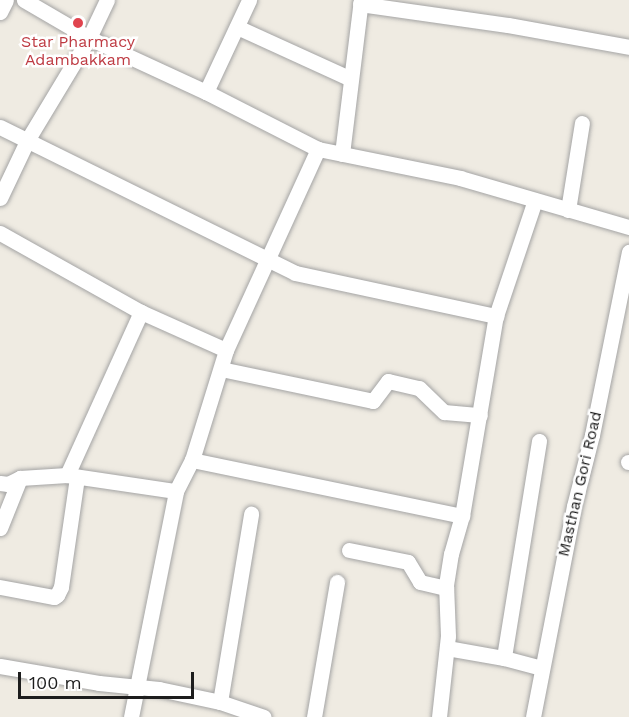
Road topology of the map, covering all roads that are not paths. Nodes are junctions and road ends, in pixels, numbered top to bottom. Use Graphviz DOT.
graph roads {
  1 [pos="6,0"];
  2 [pos="24,0"];
  3 [pos="107,0"];
  4 [pos="249,0"];
  5 [pos="360,2"];
  6 [pos="0,12"];
  7 [pos="237,27"];
  8 [pos="89,38"];
  9 [pos="629,47"];
  10 [pos="351,79"];
  11 [pos="206,92"];
  12 [pos="582,123"];
  13 [pos="0,127"];
  14 [pos="28,140"];
  15 [pos="318,149"];
  16 [pos="342,154"];
  17 [pos="0,198"];
  18 [pos="535,200"];
  19 [pos="568,210"];
  20 [pos="629,227"];
  21 [pos="0,233"];
  22 [pos="629,252"];
  23 [pos="268,262"];
  24 [pos="141,312"];
  25 [pos="496,316"];
  26 [pos="226,350"];
  27 [pos="220,369"];
  28 [pos="480,415"];
  29 [pos="539,441"];
  30 [pos="192,460"];
  31 [pos="72,476"];
  32 [pos="20,478"];
  33 [pos="0,483"];
  34 [pos="176,491"];
  35 [pos="251,514"];
  36 [pos="462,516"];
  37 [pos="0,528"];
  38 [pos="349,550"];
  39 [pos="337,582"];
  40 [pos="0,586"];
  41 [pos="446,588"];
  42 [pos="447,648"];
  43 [pos="504,658"];
  44 [pos="0,666"];
  45 [pos="542,668"];
  46 [pos="139,686"];
  47 [pos="220,702"];
  48 [pos="131,717"];
  49 [pos="264,717"];
  50 [pos="314,717"];
  51 [pos="439,717"];
  52 [pos="533,717"];
  1 -- 6 [label="street"];
  2 -- 8 [label="street"];
  3 -- 8 [label="street"];
  4 -- 7 [label="street"];
  5 -- 9 [label="street"];
  5 -- 10 [label="street"];
  7 -- 10 [label="street"];
  7 -- 11 [label="street"];
  8 -- 11 [label="street"];
  8 -- 14 [label="street"];
  10 -- 16 [label="street"];
  11 -- 15 [label="street"];
  12 -- 19 [label="street"];
  13 -- 14 [label="street"];
  14 -- 17 [label="street"];
  14 -- 23 [label="street"];
  15 -- 16 [label="street"];
  15 -- 23 [label="street"];
  16 -- 18 [label="street"];
  18 -- 19 [label="street"];
  18 -- 25 [label="street"];
  19 -- 20 [label="street"];
  21 -- 24 [label="street"];
  22 -- 45 [label="street, Masthan Gori Road"];
  23 -- 25 [label="street"];
  23 -- 26 [label="street"];
  24 -- 26 [label="street"];
  24 -- 31 [label="street"];
  25 -- 28 [label="street"];
  26 -- 27 [label="street"];
  27 -- 28 [label="street"];
  27 -- 30 [label="street"];
  28 -- 36 [label="street"];
  29 -- 43 [label="street"];
  30 -- 34 [label="street"];
  30 -- 36 [label="street"];
  31 -- 32 [label="street"];
  31 -- 34 [label="street"];
  31 -- 40 [label="street"];
  32 -- 33 [label="street"];
  32 -- 37 [label="street"];
  34 -- 46 [label="street"];
  35 -- 47 [label="street"];
  36 -- 41 [label="street"];
  38 -- 41 [label="street"];
  39 -- 50 [label="street"];
  41 -- 42 [label="street"];
  42 -- 43 [label="street"];
  42 -- 51 [label="street"];
  43 -- 45 [label="street"];
  44 -- 46 [label="street"];
  45 -- 52 [label="street, Masthan Gori Road"];
  46 -- 47 [label="street"];
  46 -- 48 [label="street"];
  47 -- 49 [label="street"];
}
